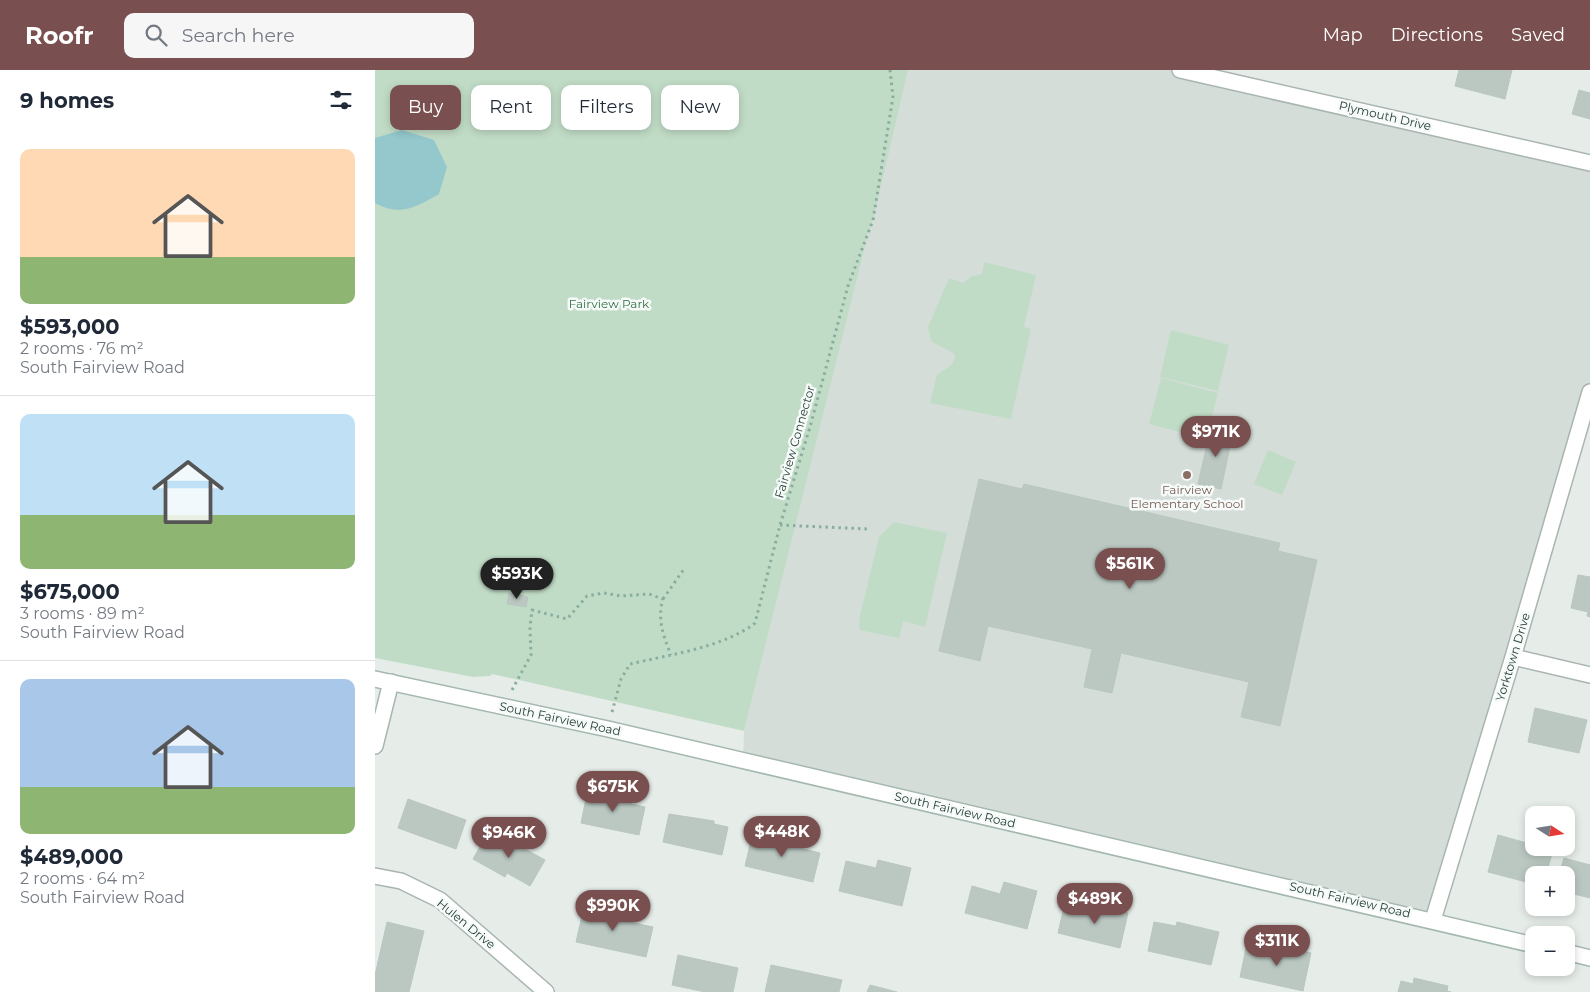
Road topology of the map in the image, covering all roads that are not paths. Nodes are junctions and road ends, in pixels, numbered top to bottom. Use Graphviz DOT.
graph roads {
  1 [pos="1180,70"];
  2 [pos="1590,162"];
  3 [pos="1590,392"];
  4 [pos="1513,658"];
  5 [pos="1590,675"];
  6 [pos="375,679"];
  7 [pos="391,682"];
  8 [pos="375,746"];
  9 [pos="375,876"];
  10 [pos="1433,920"];
  11 [pos="1525,943"];
  12 [pos="1575,954"];
  13 [pos="1590,958"];
  14 [pos="546,992"];
  1 -- 2 [label="street, Plymouth Drive"];
  3 -- 4 [label="street, Yorktown Drive"];
  4 -- 5 [label="street"];
  4 -- 10 [label="street, Yorktown Drive"];
  6 -- 7 [label="street, South Fairview Road"];
  7 -- 8 [label="street"];
  7 -- 10 [label="street, South Fairview Road"];
  9 -- 14 [label="street, Hulen Drive"];
  10 -- 11 [label="street, South Fairview Road"];
  12 -- 13 [label="street"];
}
